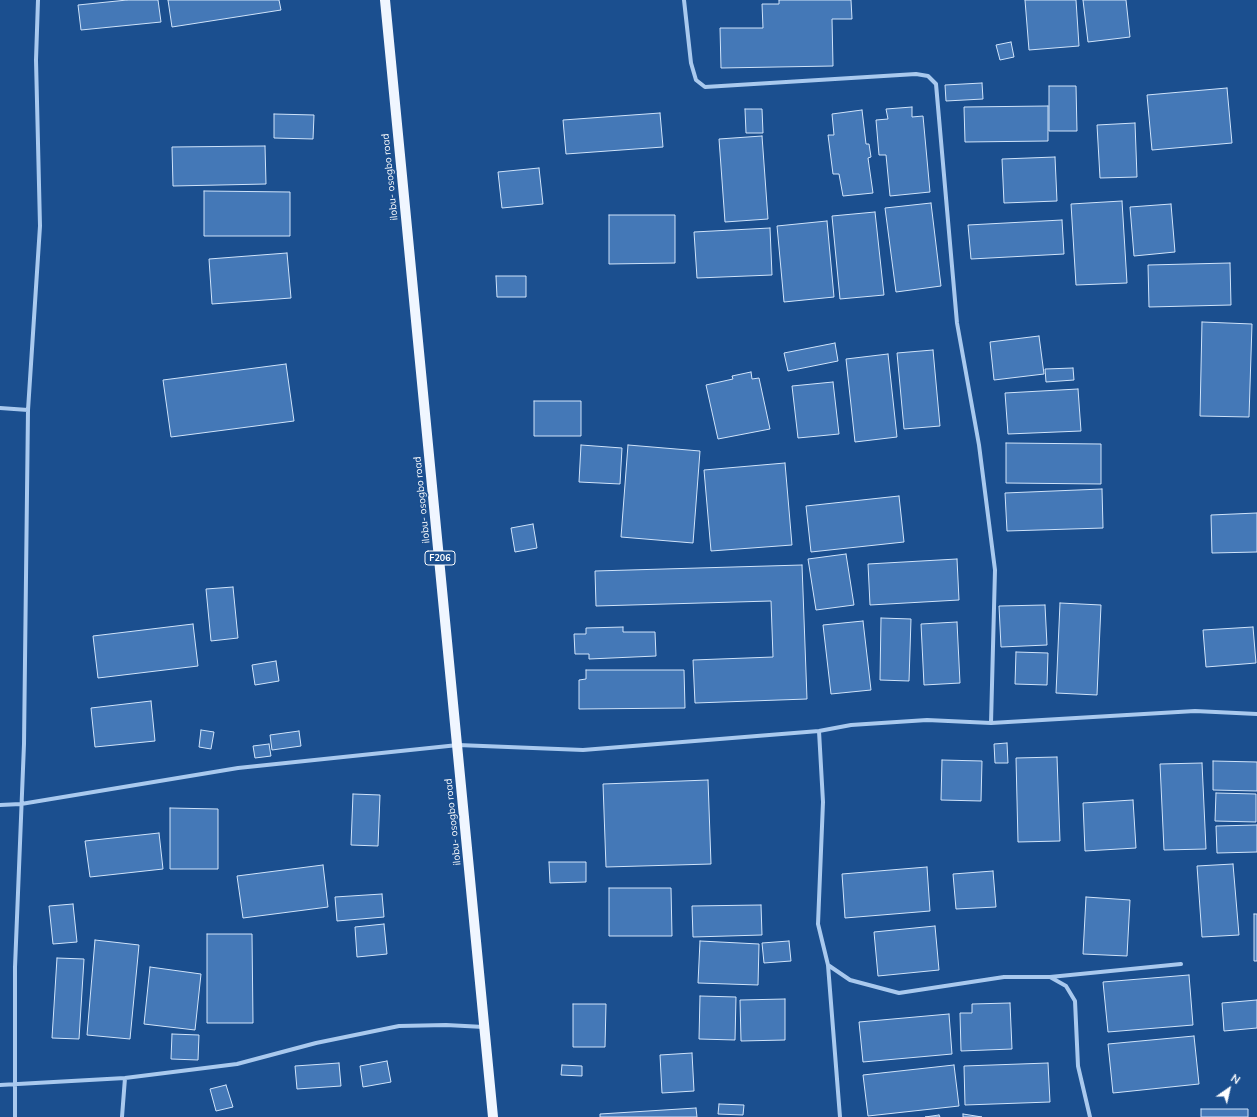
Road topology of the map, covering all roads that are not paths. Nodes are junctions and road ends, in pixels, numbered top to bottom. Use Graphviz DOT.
graph roads {
  1 [pos="38,0"];
  2 [pos="385,0"];
  3 [pos="684,0"];
  4 [pos="0,408"];
  5 [pos="28,410"];
  6 [pos="1257,714"];
  7 [pos="991,723"];
  8 [pos="819,731"];
  9 [pos="458,745"];
  10 [pos="21,804"];
  11 [pos="0,805"];
  12 [pos="1181,964"];
  13 [pos="828,965"];
  14 [pos="1050,977"];
  15 [pos="486,1027"];
  16 [pos="125,1078"];
  17 [pos="15,1084"];
  18 [pos="0,1085"];
  19 [pos="15,1117"];
  20 [pos="122,1117"];
  21 [pos="493,1117"];
  22 [pos="840,1117"];
  23 [pos="1090,1117"];
  1 -- 5 [label="street"];
  2 -- 9 [label="main road, ilobu- osogbo road / F206"];
  3 -- 7 [label="street"];
  4 -- 5 [label="street"];
  5 -- 10 [label="street"];
  6 -- 7 [label="street"];
  7 -- 8 [label="street"];
  8 -- 9 [label="street"];
  8 -- 13 [label="street"];
  9 -- 10 [label="street"];
  9 -- 15 [label="main road, ilobu- osogbo road / F206"];
  10 -- 11 [label="street"];
  10 -- 17 [label="street"];
  12 -- 14 [label="street"];
  13 -- 14 [label="street"];
  13 -- 22 [label="street"];
  14 -- 23 [label="street"];
  15 -- 16 [label="street"];
  15 -- 21 [label="main road, ilobu- osogbo road / F206"];
  16 -- 17 [label="street"];
  16 -- 20 [label="street"];
  17 -- 18 [label="street"];
  17 -- 19 [label="street"];
}
